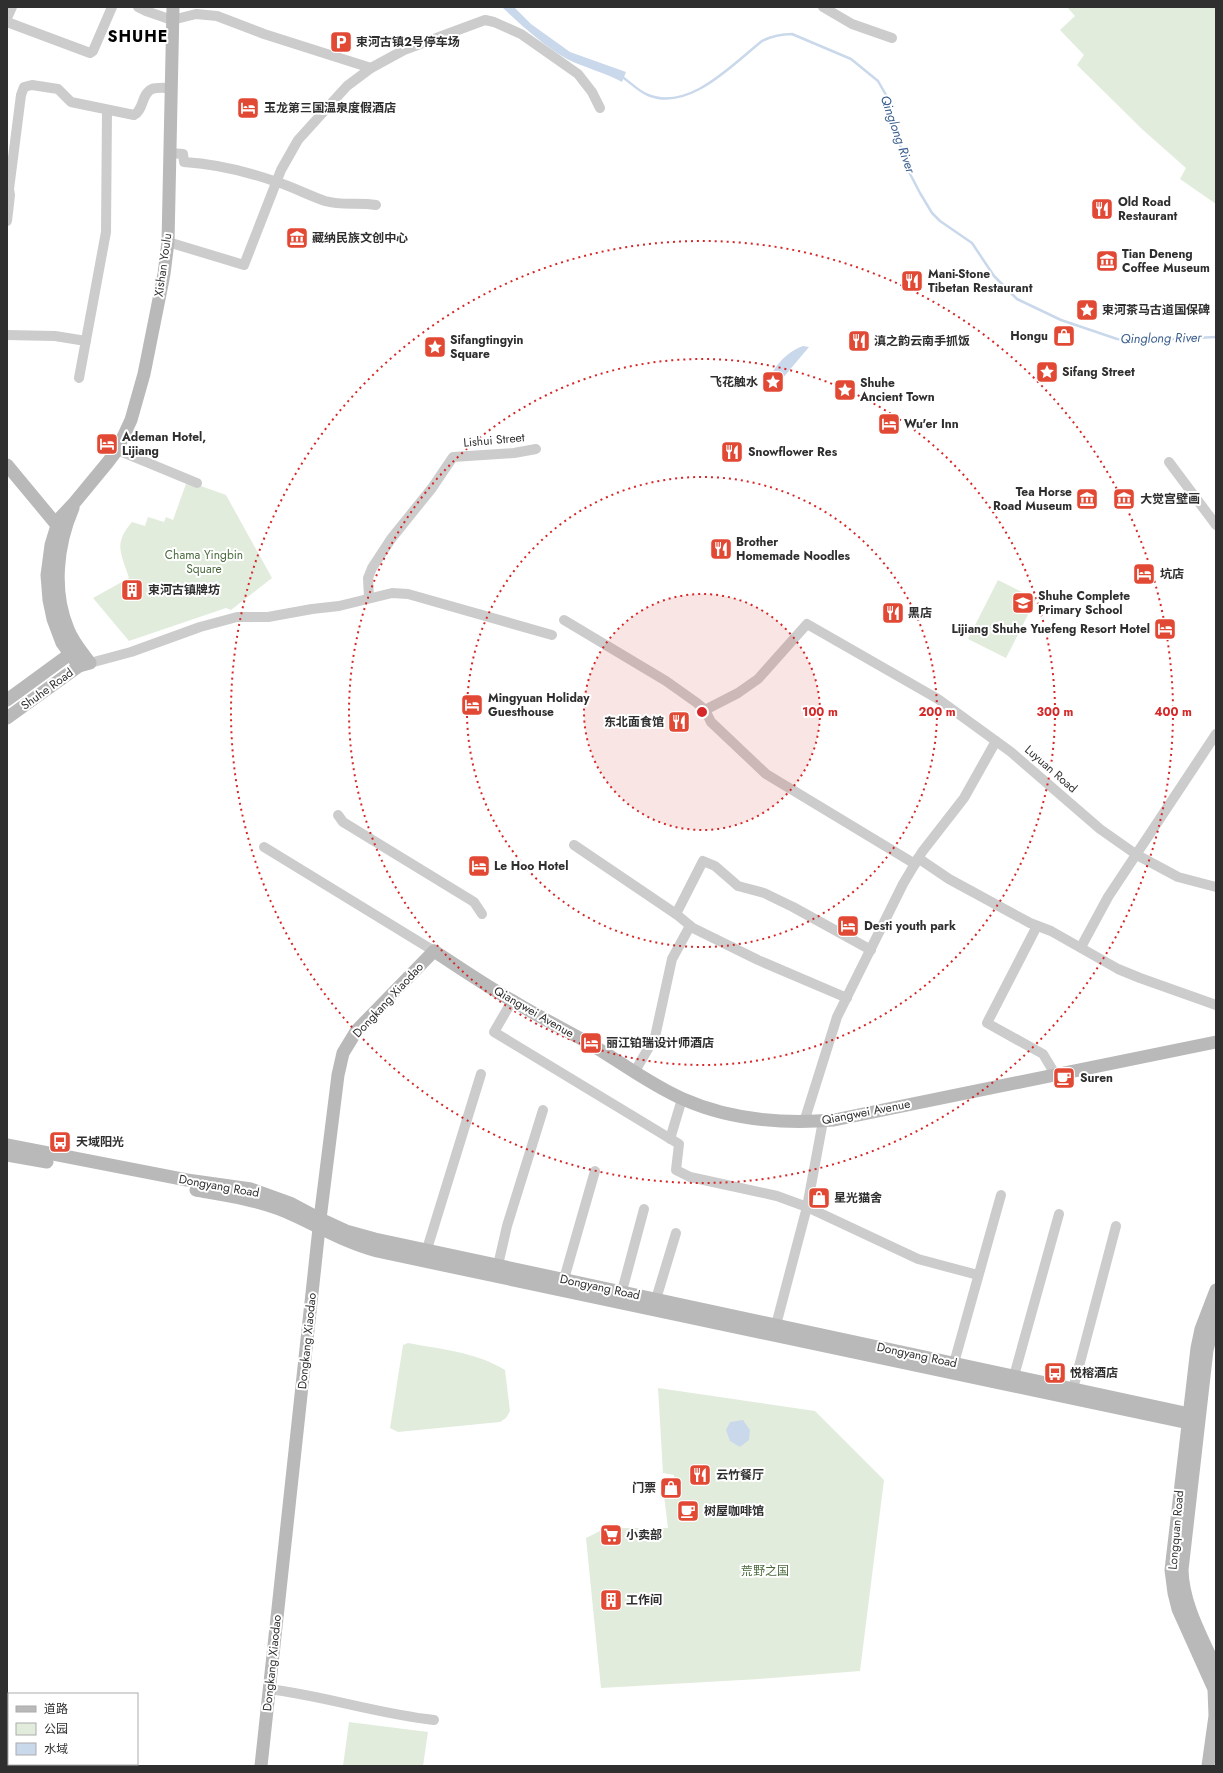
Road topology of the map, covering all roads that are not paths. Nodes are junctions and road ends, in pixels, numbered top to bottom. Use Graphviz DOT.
graph roads {
  1 [pos="12,7"];
  2 [pos="112,7"];
  3 [pos="138,7"];
  4 [pos="823,7"];
  5 [pos="172,13"];
  6 [pos="7,18"];
  7 [pos="7,22"];
  8 [pos="892,38"];
  9 [pos="371,68"];
  10 [pos="171,88"];
  11 [pos="600,108"];
  12 [pos="107,110"];
  13 [pos="170,153"];
  14 [pos="277,182"];
  15 [pos="376,205"];
  16 [pos="7,221"];
  17 [pos="168,242"];
  18 [pos="7,335"];
  19 [pos="86,341"];
  20 [pos="79,378"];
  21 [pos="536,449"];
  22 [pos="117,450"];
  23 [pos="1170,462"];
  24 [pos="7,464"];
  25 [pos="197,483"];
  26 [pos="75,502"];
  27 [pos="56,524"];
  28 [pos="1216,525"];
  29 [pos="369,598"];
  30 [pos="564,620"];
  31 [pos="552,635"];
  32 [pos="74,650"];
  33 [pos="84,664"];
  34 [pos="7,700"];
  35 [pos="705,710"];
  36 [pos="7,718"];
  37 [pos="1216,734"];
  38 [pos="996,741"];
  39 [pos="338,815"];
  40 [pos="574,845"];
  41 [pos="264,847"];
  42 [pos="1137,854"];
  43 [pos="916,861"];
  44 [pos="1216,887"];
  45 [pos="482,914"];
  46 [pos="676,914"];
  47 [pos="690,926"];
  48 [pos="1037,926"];
  49 [pos="1081,947"];
  50 [pos="871,950"];
  51 [pos="434,951"];
  52 [pos="847,998"];
  53 [pos="512,1001"];
  54 [pos="1216,1005"];
  55 [pos="1216,1042"];
  56 [pos="635,1071"];
  57 [pos="481,1074"];
  58 [pos="1055,1074"];
  59 [pos="682,1099"];
  60 [pos="543,1110"];
  61 [pos="823,1121"];
  62 [pos="804,1122"];
  63 [pos="670,1139"];
  64 [pos="7,1145"];
  65 [pos="7,1155"];
  66 [pos="595,1171"];
  67 [pos="1001,1195"];
  68 [pos="807,1207"];
  69 [pos="644,1209"];
  70 [pos="1058,1214"];
  71 [pos="320,1224"];
  72 [pos="1116,1226"];
  73 [pos="676,1233"];
  74 [pos="428,1249"];
  75 [pos="498,1264"];
  76 [pos="978,1275"];
  77 [pos="564,1279"];
  78 [pos="1216,1290"];
  79 [pos="622,1292"];
  80 [pos="656,1299"];
  81 [pos="1216,1316"];
  82 [pos="776,1325"];
  83 [pos="954,1363"];
  84 [pos="1014,1376"];
  85 [pos="1073,1389"];
  86 [pos="1193,1420"];
  87 [pos="1216,1669"];
  88 [pos="269,1689"];
  89 [pos="434,1720"];
  90 [pos="261,1766"];
  91 [pos="1208,1766"];
  1 -- 6 [label="street"];
  2 -- 7 [label="street"];
  3 -- 5 [label="street"];
  4 -- 8 [label="street"];
  5 -- 9 [label="street"];
  5 -- 10 [label="main road, Xishan Youlu"];
  9 -- 11 [label="street"];
  9 -- 14 [label="street"];
  10 -- 12 [label="street"];
  10 -- 13 [label="main road, Xishan Youlu"];
  12 -- 16 [label="street"];
  12 -- 19 [label="street"];
  13 -- 14 [label="street"];
  13 -- 17 [label="main road, Xishan Youlu"];
  14 -- 15 [label="street"];
  14 -- 17 [label="street"];
  17 -- 22 [label="main road, Xishan Youlu"];
  18 -- 19 [label="street"];
  19 -- 20 [label="street"];
  21 -- 29 [label="street, Lishui Street"];
  22 -- 25 [label="street"];
  22 -- 26 [label="main road, Xishan Youlu"];
  23 -- 28 [label="street"];
  24 -- 27 [label="main road"];
  26 -- 27 [label="main road"];
  26 -- 32 [label="main road"];
  27 -- 32 [label="main road"];
  29 -- 31 [label="street"];
  29 -- 33 [label="street"];
  30 -- 35 [label="street"];
  32 -- 33 [label="main road"];
  32 -- 34 [label="main road, Shuhe Road"];
  33 -- 36 [label="main road, Shuhe Road"];
  35 -- 38 [label="street, Luyuan Road"];
  35 -- 43 [label="street"];
  37 -- 42 [label="street"];
  38 -- 42 [label="street, Luyuan Road"];
  38 -- 43 [label="street"];
  39 -- 45 [label="street"];
  40 -- 46 [label="street"];
  41 -- 51 [label="street"];
  42 -- 44 [label="street, Luyuan Road"];
  42 -- 49 [label="street"];
  43 -- 48 [label="street"];
  43 -- 50 [label="street"];
  46 -- 47 [label="street"];
  46 -- 50 [label="street"];
  47 -- 52 [label="street"];
  47 -- 56 [label="street"];
  48 -- 49 [label="street"];
  48 -- 58 [label="street"];
  49 -- 54 [label="street"];
  50 -- 52 [label="street"];
  51 -- 53 [label="main road, Qiangwei Avenue"];
  51 -- 71 [label="main road, Dongkang Xiaodao"];
  52 -- 62 [label="street"];
  53 -- 56 [label="main road, Qiangwei Avenue"];
  53 -- 63 [label="street"];
  55 -- 58 [label="main road, Qiangwei Avenue"];
  56 -- 59 [label="main road, Qiangwei Avenue"];
  57 -- 74 [label="street"];
  58 -- 61 [label="main road, Qiangwei Avenue"];
  59 -- 62 [label="main road, Qiangwei Avenue"];
  59 -- 63 [label="street"];
  60 -- 75 [label="street"];
  61 -- 62 [label="main road, Qiangwei Avenue"];
  61 -- 68 [label="street"];
  63 -- 68 [label="street"];
  64 -- 71 [label="main road, Dongyang Road"];
  65 -- 71 [label="main road, Dongyang Road"];
  66 -- 77 [label="street"];
  67 -- 76 [label="street"];
  68 -- 76 [label="street"];
  68 -- 82 [label="street"];
  69 -- 79 [label="street"];
  70 -- 84 [label="street"];
  71 -- 74 [label="main road, Dongyang Road"];
  71 -- 86 [label="main road, Dongyang Road"];
  71 -- 88 [label="main road, Dongkang Xiaodao"];
  72 -- 85 [label="street"];
  73 -- 80 [label="street"];
  74 -- 75 [label="main road, Dongyang Road"];
  75 -- 77 [label="main road, Dongyang Road"];
  76 -- 83 [label="street"];
  77 -- 79 [label="main road, Dongyang Road"];
  78 -- 86 [label="main road, Longquan Road"];
  79 -- 80 [label="main road, Dongyang Road"];
  80 -- 82 [label="main road, Dongyang Road"];
  81 -- 86 [label="main road, Longquan Road"];
  82 -- 83 [label="main road, Dongyang Road"];
  83 -- 84 [label="main road, Dongyang Road"];
  84 -- 85 [label="main road, Dongyang Road"];
  85 -- 86 [label="main road, Dongyang Road"];
  86 -- 87 [label="main road, Longquan Road"];
  86 -- 91 [label="main road, Longquan Road"];
  88 -- 89 [label="street"];
  88 -- 90 [label="main road, Dongkang Xiaodao"];
}
